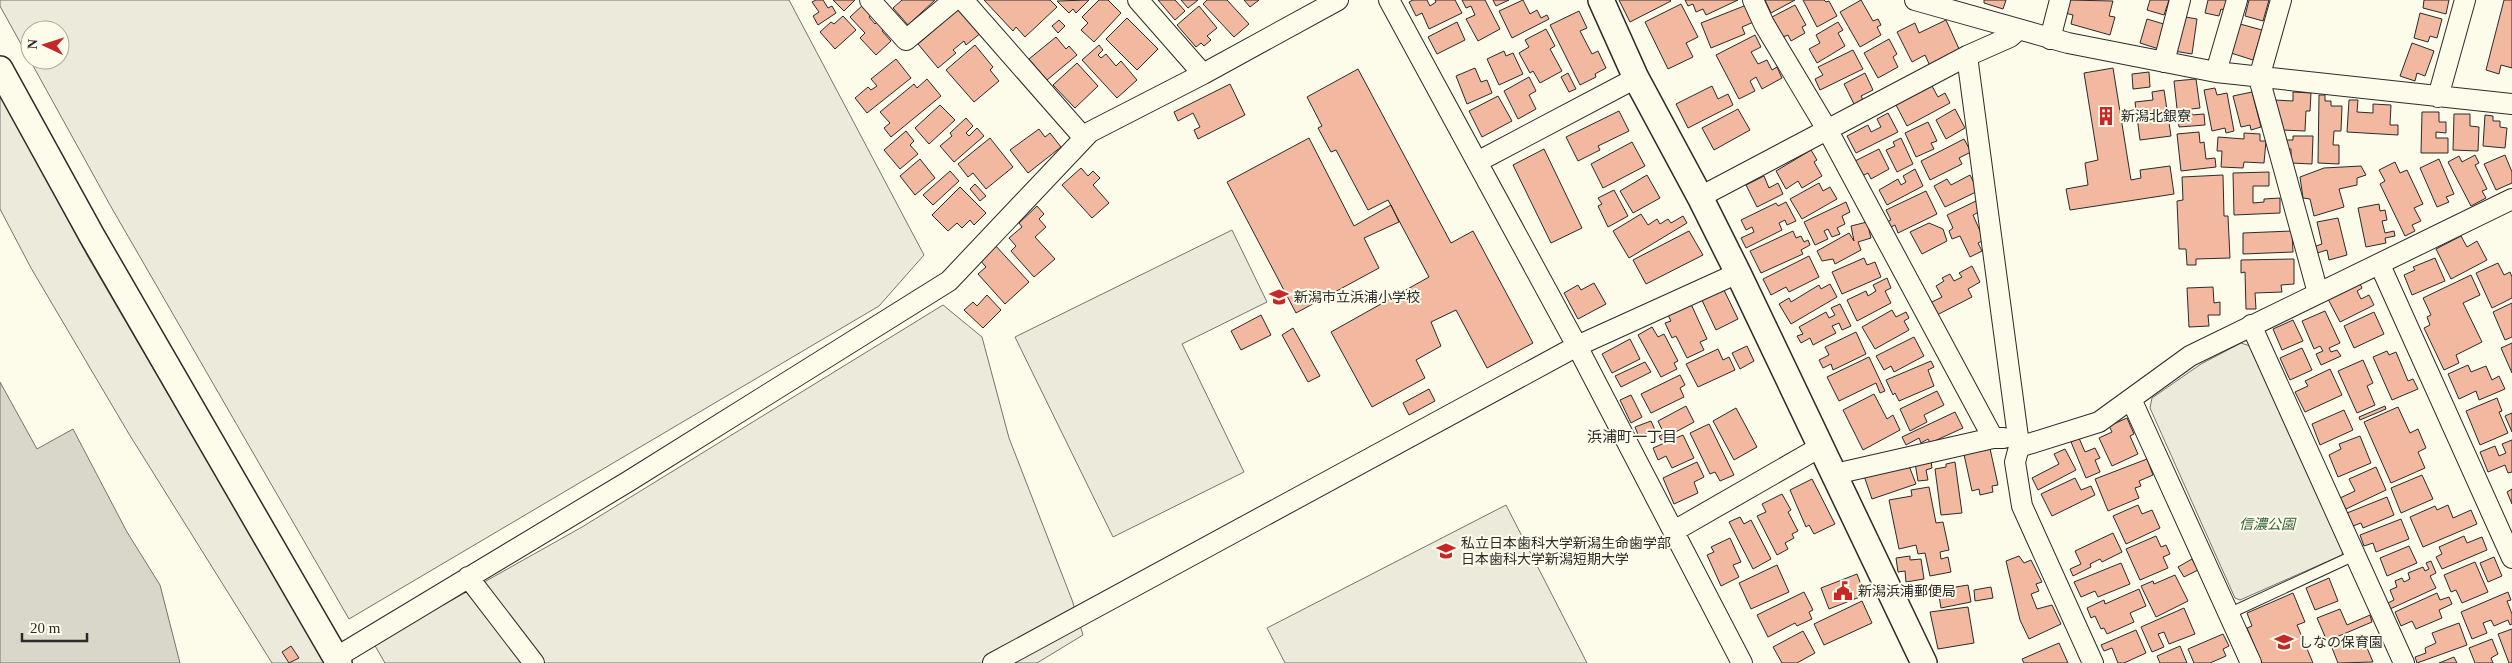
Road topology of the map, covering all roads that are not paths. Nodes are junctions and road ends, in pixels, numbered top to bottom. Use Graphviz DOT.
graph roads {
  1 [pos="870,0"];
  2 [pos="954,0"];
  3 [pos="963,0"];
  4 [pos="1138,0"];
  5 [pos="1338,0"];
  6 [pos="1389,0"];
  7 [pos="1601,0"];
  8 [pos="1753,0"];
  9 [pos="2060,0"];
  10 [pos="2180,0"];
  11 [pos="2237,0"];
  12 [pos="2281,0"];
  13 [pos="2465,0"];
  14 [pos="1925,1"];
  15 [pos="2018,30"];
  16 [pos="2050,39"];
  17 [pos="1967,56"];
  18 [pos="2164,62"];
  19 [pos="0,69"];
  20 [pos="2216,72"];
  21 [pos="1203,74"];
  22 [pos="1636,78"];
  23 [pos="2259,78"];
  24 [pos="2438,97"];
  25 [pos="2512,104"];
  26 [pos="1828,131"];
  27 [pos="1084,138"];
  28 [pos="1477,162"];
  29 [pos="1700,197"];
  30 [pos="2510,204"];
  31 [pos="2380,265"];
  32 [pos="1738,273"];
  33 [pos="2318,293"];
  34 [pos="2252,325"];
  35 [pos="1577,346"];
  36 [pos="2131,399"];
  37 [pos="1992,438"];
  38 [pos="2018,442"];
  39 [pos="1822,446"];
  40 [pos="1835,474"];
  41 [pos="1674,531"];
  42 [pos="2356,555"];
  43 [pos="2512,558"];
  44 [pos="468,578"];
  45 [pos="2228,614"];
  46 [pos="337,660"];
  47 [pos="534,663"];
  48 [pos="993,663"];
  49 [pos="1742,663"];
  50 [pos="1924,663"];
  51 [pos="2093,663"];
  52 [pos="2251,663"];
  53 [pos="2404,663"];
  1 -- 2 [label="street"];
  3 -- 27 [label="street"];
  4 -- 21 [label="street"];
  5 -- 21 [label="street"];
  6 -- 28 [label="street"];
  7 -- 22 [label="street"];
  8 -- 26 [label="street"];
  9 -- 16 [label="street"];
  10 -- 18 [label="street"];
  11 -- 20 [label="street"];
  12 -- 23 [label="street"];
  13 -- 24 [label="street"];
  14 -- 15 [label="street"];
  15 -- 16 [label="street"];
  15 -- 17 [label="street"];
  16 -- 18 [label="street"];
  17 -- 26 [label="street"];
  17 -- 38 [label="street"];
  18 -- 20 [label="street"];
  19 -- 46 [label="street"];
  20 -- 23 [label="street"];
  21 -- 27 [label="street"];
  22 -- 28 [label="street"];
  22 -- 29 [label="street"];
  23 -- 24 [label="street"];
  23 -- 33 [label="street"];
  24 -- 25 [label="street"];
  26 -- 29 [label="street"];
  26 -- 37 [label="street"];
  27 -- 44 [label="street"];
  28 -- 35 [label="street"];
  29 -- 32 [label="street"];
  30 -- 31 [label="street"];
  31 -- 33 [label="street"];
  31 -- 43 [label="street"];
  32 -- 35 [label="street"];
  32 -- 39 [label="street"];
  33 -- 34 [label="street"];
  34 -- 36 [label="street"];
  34 -- 42 [label="street"];
  35 -- 41 [label="street"];
  35 -- 48 [label="street"];
  36 -- 38 [label="street"];
  36 -- 45 [label="street"];
  37 -- 38 [label="street"];
  37 -- 40 [label="street"];
  38 -- 51 [label="street"];
  39 -- 40 [label="street"];
  39 -- 41 [label="street"];
  40 -- 50 [label="street"];
  41 -- 49 [label="street"];
  42 -- 45 [label="lane"];
  42 -- 53 [label="street"];
  44 -- 46 [label="street"];
  44 -- 47 [label="street"];
  45 -- 52 [label="street"];
}
